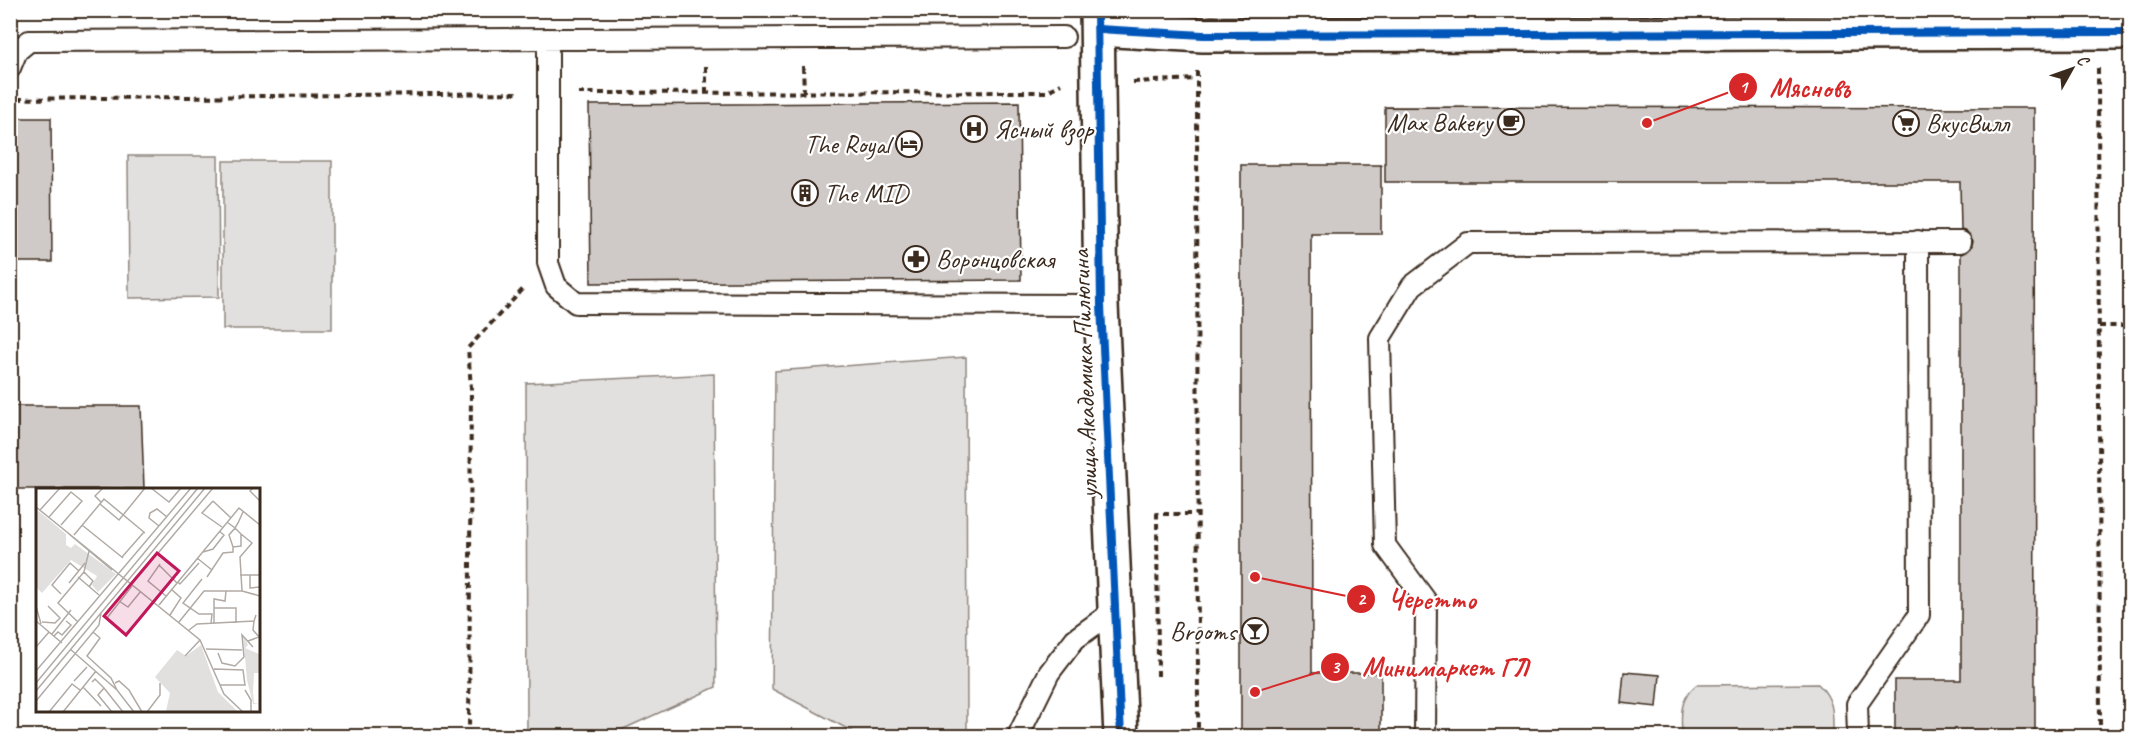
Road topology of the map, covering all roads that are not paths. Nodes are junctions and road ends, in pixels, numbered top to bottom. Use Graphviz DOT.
graph roads {
  1 [pos="1098,20"];
  2 [pos="2115,32"];
  3 [pos="1064,37"];
  4 [pos="548,39"];
  5 [pos="10,69"];
  6 [pos="1918,241"];
  7 [pos="1961,242"];
  8 [pos="1101,305"];
  9 [pos="1115,610"];
  10 [pos="1018,736"];
  11 [pos="1121,736"];
  12 [pos="1425,736"];
  13 [pos="1858,736"];
  1 -- 2 [label="street"];
  1 -- 8 [label="street, улица Академика Пилюгина"];
  3 -- 4 [label="lane"];
  4 -- 5 [label="lane"];
  4 -- 8 [label="lane"];
  6 -- 7 [label="lane"];
  6 -- 12 [label="lane"];
  6 -- 13 [label="lane"];
  8 -- 9 [label="street, улица Академика Пилюгина"];
  9 -- 10 [label="lane"];
  9 -- 11 [label="street, улица Академика Пилюгина"];
}
